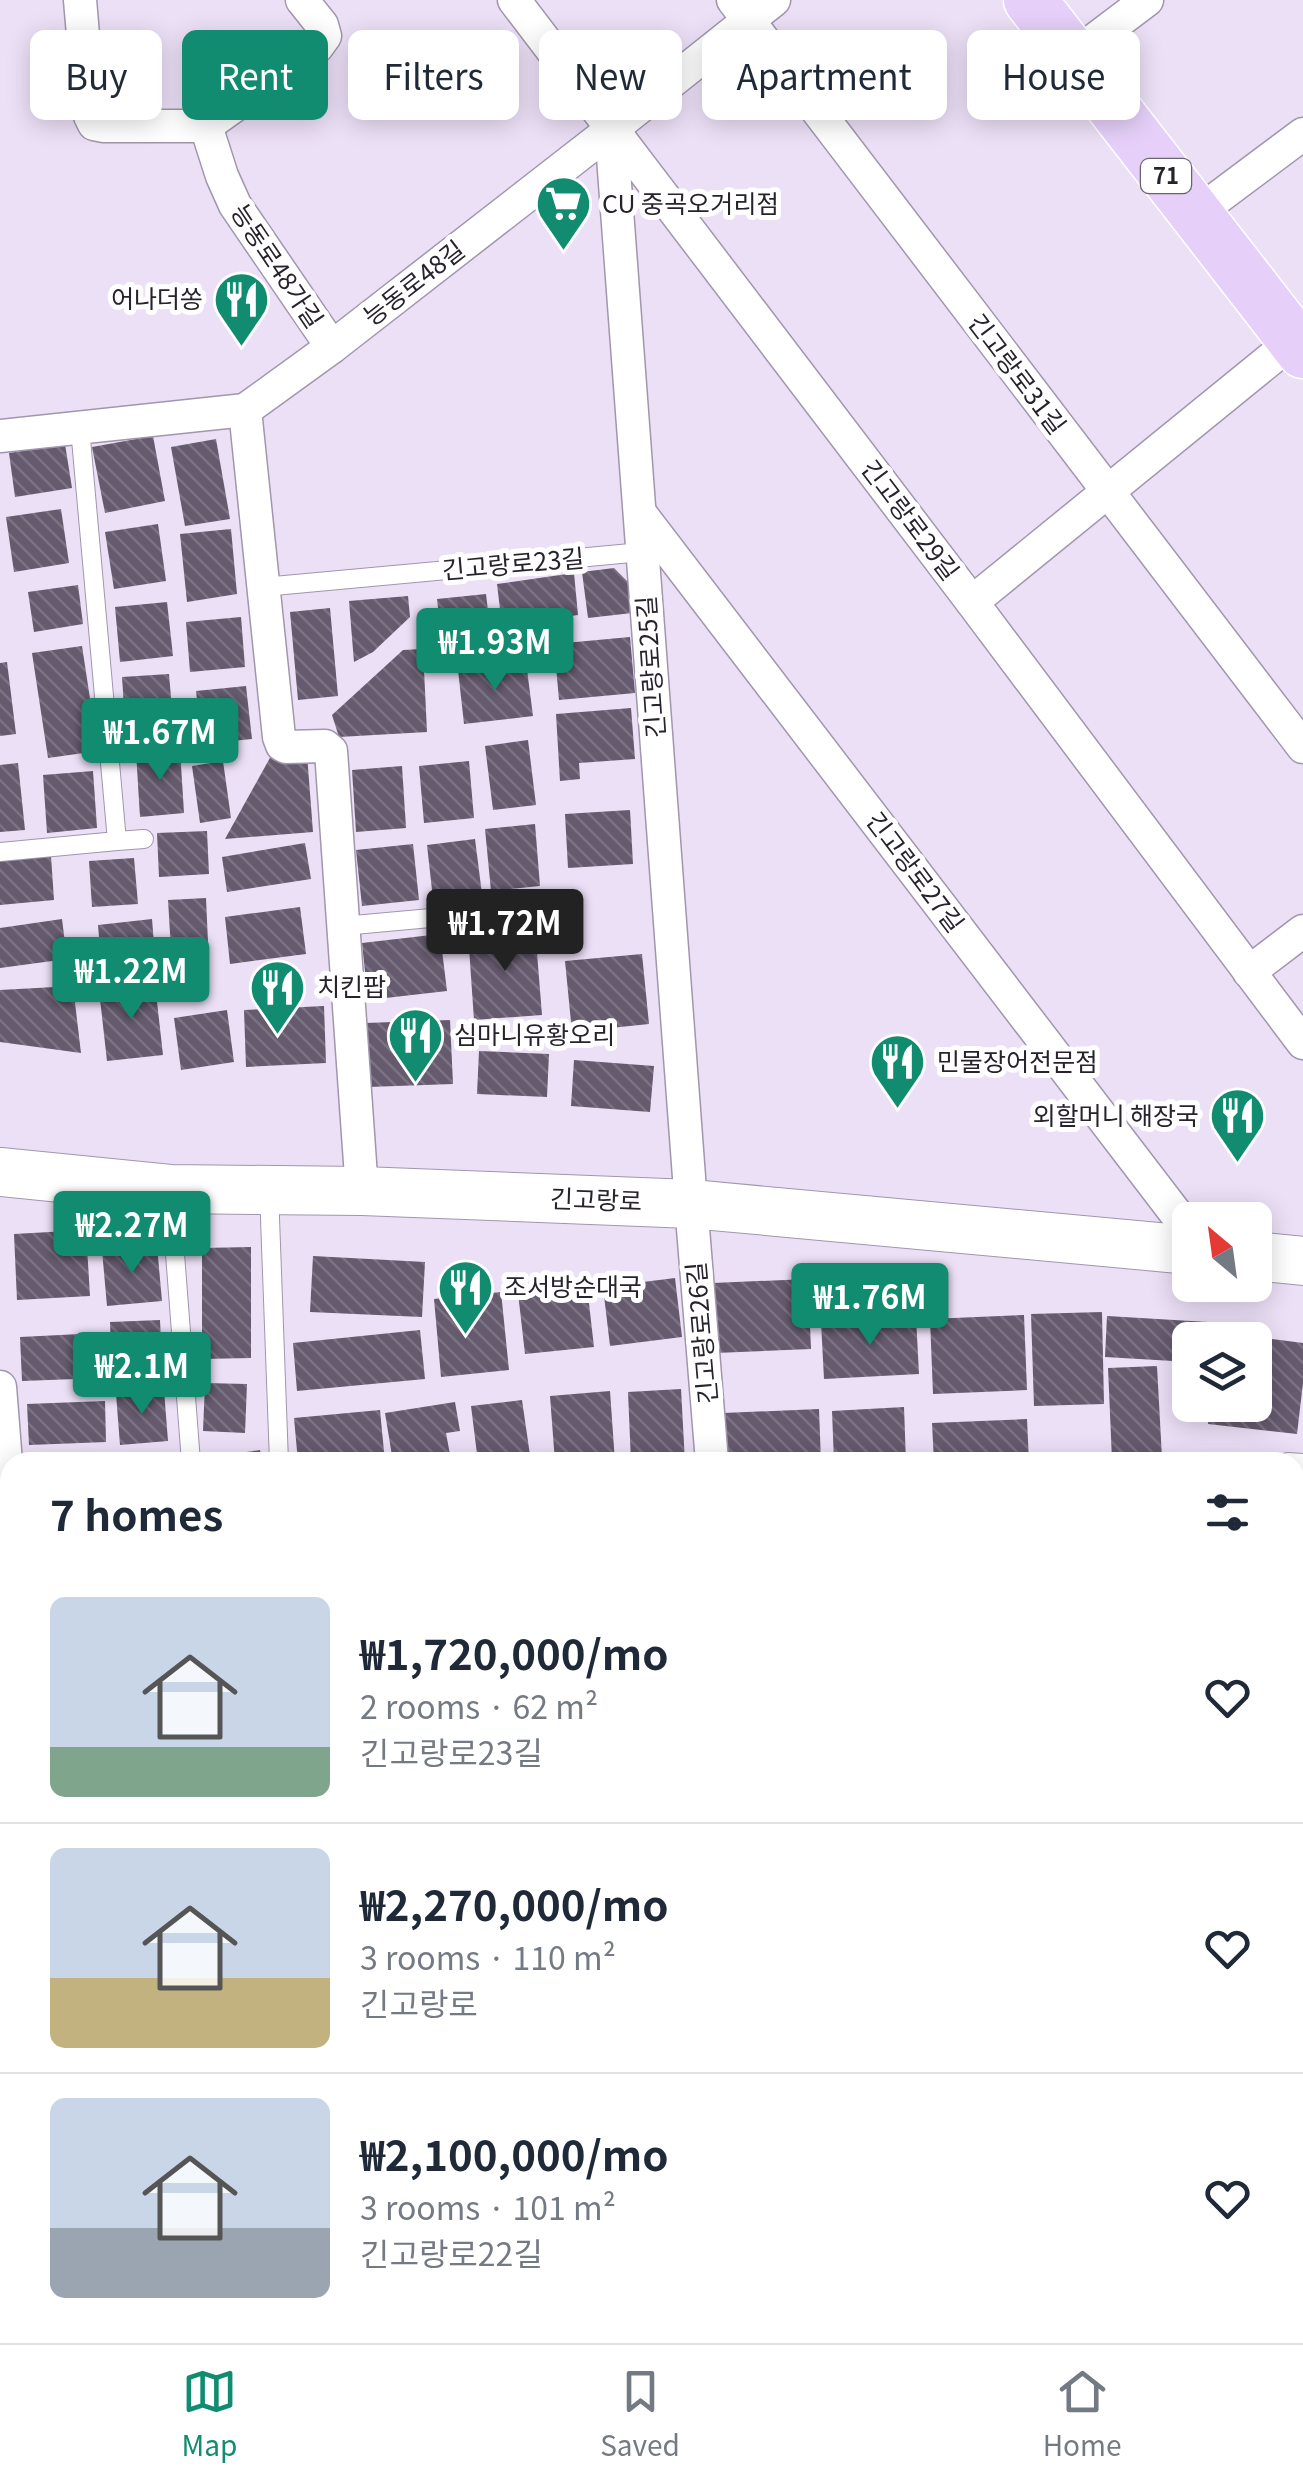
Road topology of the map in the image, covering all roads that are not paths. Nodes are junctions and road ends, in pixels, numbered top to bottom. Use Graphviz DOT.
graph roads {
  1 [pos="80,0"];
  2 [pos="302,0"];
  3 [pos="514,0"];
  4 [pos="774,0"];
  5 [pos="1030,0"];
  6 [pos="1147,0"];
  7 [pos="740,10"];
  8 [pos="1053,30"];
  9 [pos="1107,30"];
  10 [pos="1123,120"];
  11 [pos="206,126"];
  12 [pos="611,130"];
  13 [pos="1303,134"];
  14 [pos="1196,214"];
  15 [pos="1299,346"];
  16 [pos="332,347"];
  17 [pos="245,410"];
  18 [pos="80,428"];
  19 [pos="0,436"];
  20 [pos="1107,492"];
  21 [pos="640,513"];
  22 [pos="642,552"];
  23 [pos="263,587"];
  24 [pos="972,602"];
  25 [pos="1303,747"];
  26 [pos="144,840"];
  27 [pos="116,842"];
  28 [pos="0,852"];
  29 [pos="518,910"];
  30 [pos="343,926"];
  31 [pos="1303,932"];
  32 [pos="1249,972"];
  33 [pos="1303,1043"];
  34 [pos="0,1172"];
  35 [pos="170,1189"];
  36 [pos="269,1191"];
  37 [pos="362,1191"];
  38 [pos="691,1204"];
  39 [pos="1172,1208"];
  40 [pos="1172,1248"];
  41 [pos="1272,1258"];
  42 [pos="1303,1261"];
  43 [pos="0,1387"];
  44 [pos="2,1452"];
  45 [pos="190,1452"];
  46 [pos="278,1452"];
  47 [pos="711,1452"];
  1 -- 11 [label="street"];
  2 -- 11 [label="street"];
  3 -- 12 [label="street, 긴고랑로29길"];
  4 -- 7 [label="street, 능동로48길"];
  5 -- 8 [label="main road, 71"];
  6 -- 9 [label="street"];
  7 -- 12 [label="street, 능동로48길"];
  7 -- 20 [label="street, 긴고랑로31길"];
  10 -- 14 [label="main road, 71"];
  11 -- 16 [label="street, 능동로48가길"];
  12 -- 16 [label="street, 능동로48길"];
  12 -- 21 [label="street, 긴고랑로25길"];
  12 -- 24 [label="street, 긴고랑로29길"];
  13 -- 14 [label="street"];
  14 -- 15 [label="main road, 71"];
  15 -- 20 [label="street"];
  16 -- 17 [label="street, 능동로48길"];
  17 -- 18 [label="street, 능동로48길"];
  17 -- 23 [label="street"];
  18 -- 19 [label="street, 능동로48길"];
  18 -- 27 [label="lane"];
  20 -- 24 [label="street"];
  20 -- 25 [label="street, 긴고랑로31길"];
  21 -- 22 [label="street, 긴고랑로25길"];
  21 -- 39 [label="street, 긴고랑로27길"];
  22 -- 23 [label="lane, 긴고랑로23길"];
  22 -- 38 [label="street, 긴고랑로25길"];
  23 -- 30 [label="street"];
  24 -- 32 [label="street, 긴고랑로29길"];
  26 -- 27 [label="lane"];
  27 -- 28 [label="lane"];
  29 -- 30 [label="lane"];
  30 -- 37 [label="street"];
  31 -- 32 [label="street"];
  32 -- 33 [label="street, 긴고랑로29길"];
  34 -- 35 [label="main road, 긴고랑로"];
  35 -- 36 [label="main road, 긴고랑로"];
  35 -- 45 [label="lane"];
  36 -- 37 [label="main road, 긴고랑로"];
  36 -- 46 [label="lane"];
  37 -- 38 [label="main road, 긴고랑로"];
  38 -- 40 [label="main road, 긴고랑로"];
  38 -- 47 [label="street, 긴고랑로26길"];
  41 -- 42 [label="main road"];
  43 -- 44 [label="street"];
}
